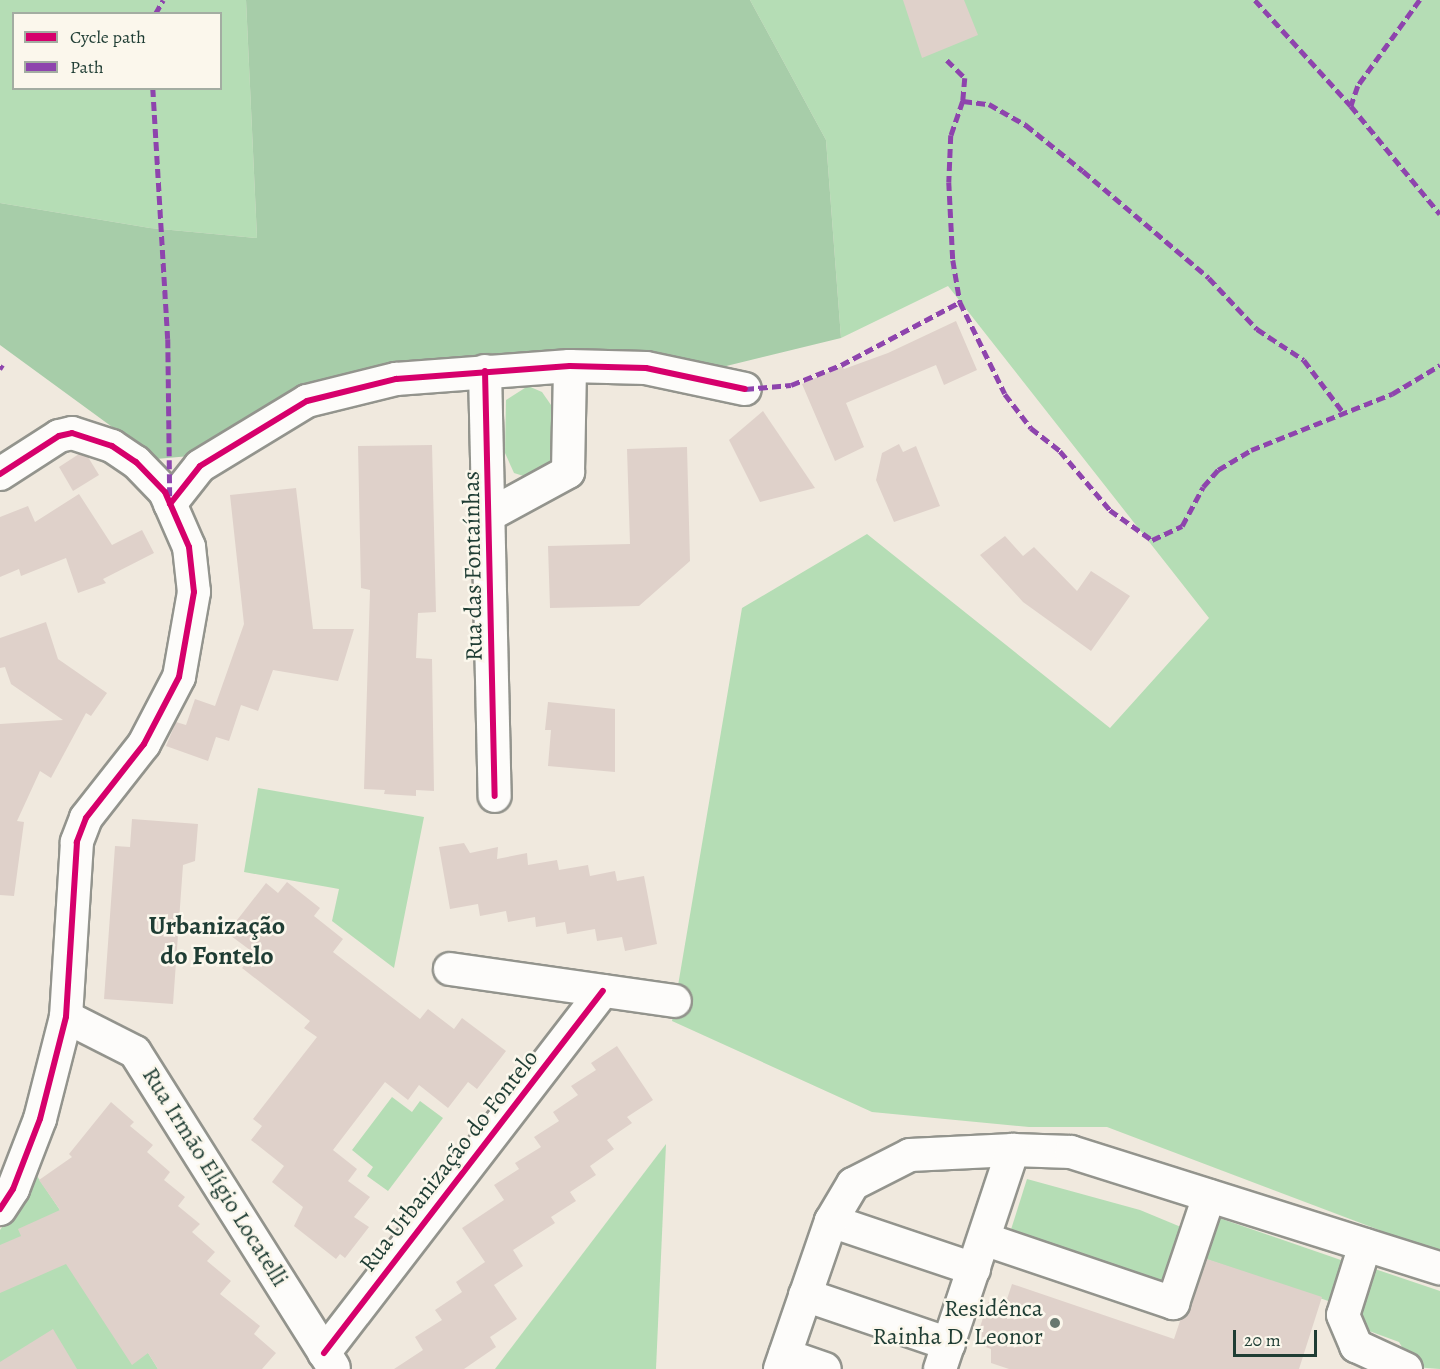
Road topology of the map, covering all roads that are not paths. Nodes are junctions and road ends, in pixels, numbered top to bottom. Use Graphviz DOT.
graph roads {
  1 [pos="570,366"];
  2 [pos="485,371"];
  3 [pos="745,389"];
  4 [pos="0,474"];
  5 [pos="170,504"];
  6 [pos="491,514"];
  7 [pos="495,796"];
  8 [pos="450,969"];
  9 [pos="603,991"];
  10 [pos="675,1001"];
  11 [pos="66,1017"];
  12 [pos="1013,1150"];
  13 [pos="1209,1196"];
  14 [pos="0,1209"];
  15 [pos="831,1221"];
  16 [pos="984,1239"];
  17 [pos="1365,1245"];
  18 [pos="1440,1268"];
  19 [pos="974,1269"];
  20 [pos="805,1295"];
  21 [pos="944,1356"];
  22 [pos="329,1361"];
  23 [pos="782,1362"];
  24 [pos="825,1369"];
  25 [pos="1406,1369"];
  1 -- 2 [label="street"];
  1 -- 3 [label="street"];
  1 -- 6 [label="street"];
  2 -- 5 [label="street"];
  2 -- 6 [label="street, Rua das Fontaínhas"];
  4 -- 5 [label="street"];
  5 -- 11 [label="street"];
  6 -- 7 [label="street, Rua das Fontaínhas"];
  8 -- 9 [label="street"];
  9 -- 10 [label="street"];
  9 -- 22 [label="street, Rua Urbanização do Fontelo"];
  11 -- 14 [label="street"];
  11 -- 22 [label="street, Rua Irmão Elígio Locatelli"];
  12 -- 13 [label="street"];
  12 -- 15 [label="street"];
  12 -- 16 [label="street"];
  13 -- 16 [label="street"];
  13 -- 17 [label="street"];
  15 -- 19 [label="street"];
  15 -- 20 [label="street"];
  16 -- 19 [label="street"];
  17 -- 18 [label="street"];
  17 -- 25 [label="street"];
  19 -- 21 [label="street"];
  20 -- 21 [label="street"];
  20 -- 23 [label="street"];
  23 -- 24 [label="street"];
}
